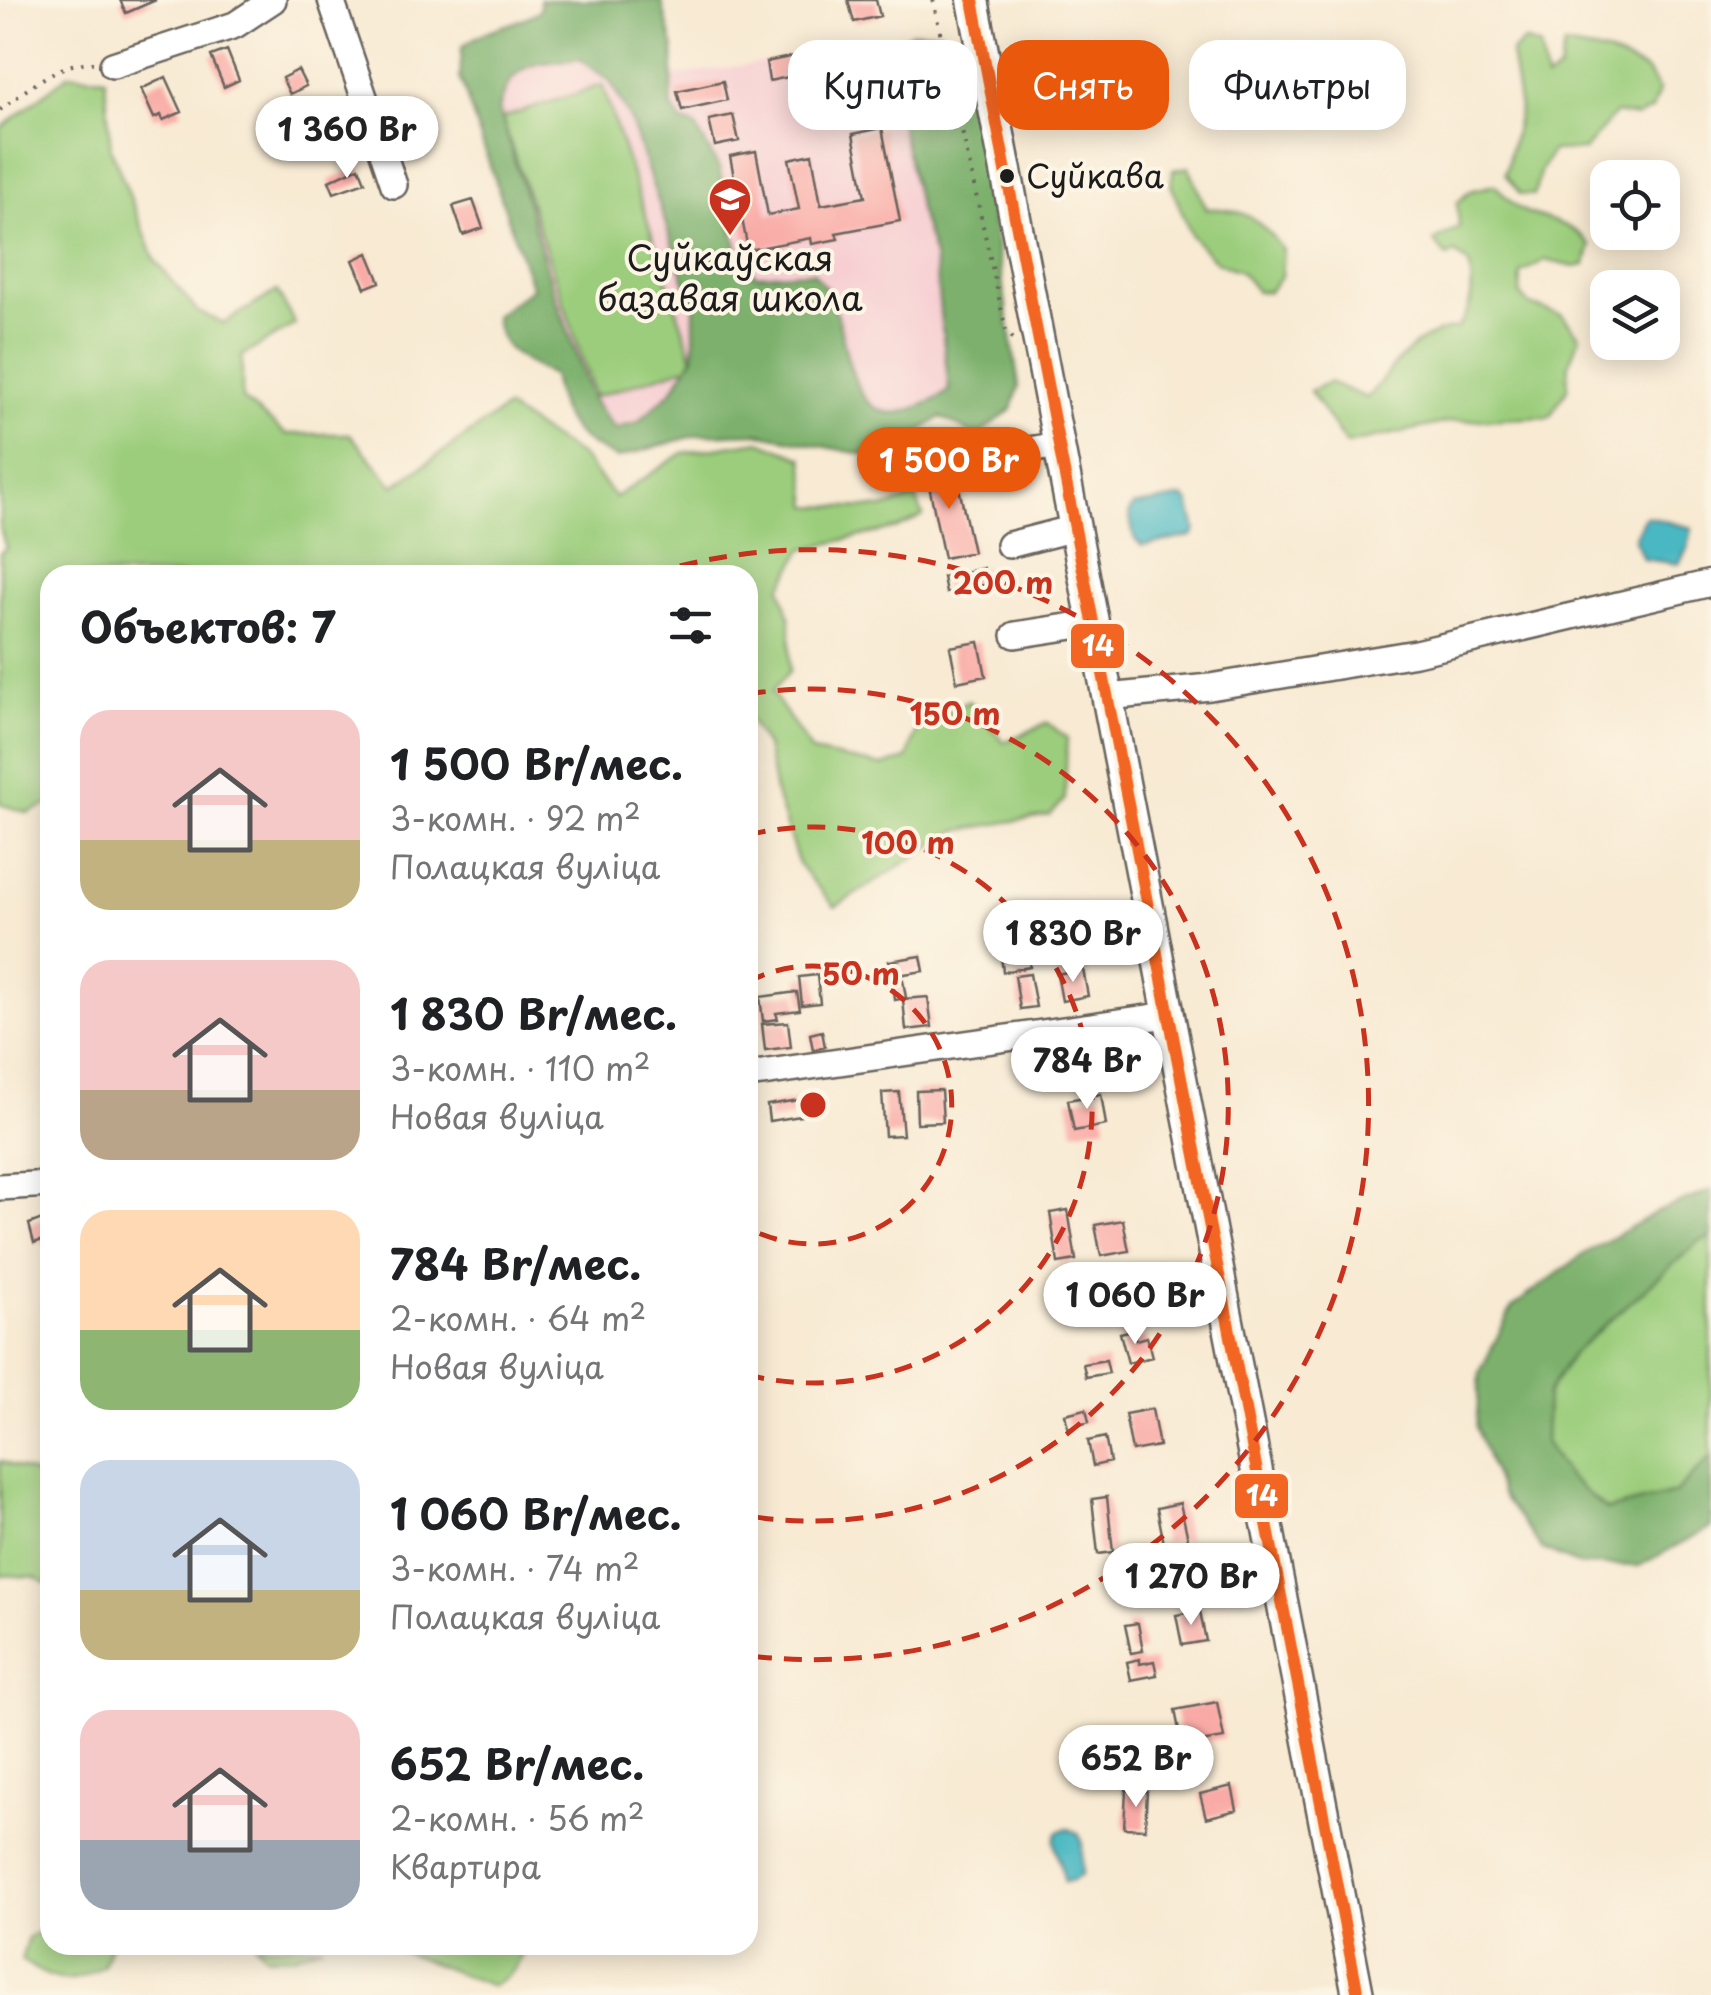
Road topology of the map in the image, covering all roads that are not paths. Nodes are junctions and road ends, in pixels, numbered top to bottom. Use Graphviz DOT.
graph roads {
  1 [pos="273,0"];
  2 [pos="331,0"];
  3 [pos="972,0"];
  4 [pos="113,65"];
  5 [pos="394,185"];
  6 [pos="1058,444"];
  7 [pos="995,456"];
  8 [pos="1074,528"];
  9 [pos="1009,544"];
  10 [pos="1711,583"];
  11 [pos="1093,623"];
  12 [pos="1015,635"];
  13 [pos="1107,697"];
  14 [pos="1168,1015"];
  15 [pos="758,1074"];
  16 [pos="40,1185"];
  17 [pos="0,1187"];
  18 [pos="1358,1995"];
  1 -- 4 [label="street"];
  2 -- 5 [label="street"];
  3 -- 6 [label="main road"];
  6 -- 7 [label="street"];
  6 -- 8 [label="main road"];
  8 -- 9 [label="street"];
  8 -- 11 [label="main road"];
  10 -- 13 [label="street"];
  11 -- 12 [label="street"];
  11 -- 13 [label="main road"];
  13 -- 14 [label="main road"];
  14 -- 15 [label="street"];
  14 -- 18 [label="main road"];
  16 -- 17 [label="street"];
}
